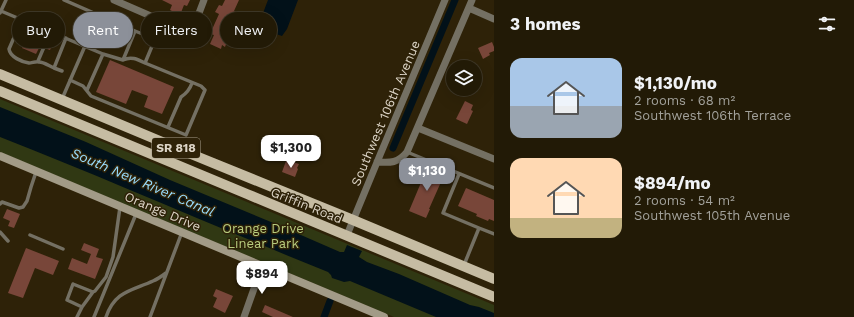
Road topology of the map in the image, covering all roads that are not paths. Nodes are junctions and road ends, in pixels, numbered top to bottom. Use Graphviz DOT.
graph roads {
  1 [pos="6,0"];
  2 [pos="64,0"];
  3 [pos="114,0"];
  4 [pos="204,0"];
  5 [pos="445,0"];
  6 [pos="472,0"];
  7 [pos="469,8"];
  8 [pos="1,12"];
  9 [pos="12,16"];
  10 [pos="494,19"];
  11 [pos="135,31"];
  12 [pos="66,38"];
  13 [pos="73,41"];
  14 [pos="12,42"];
  15 [pos="44,48"];
  16 [pos="84,48"];
  17 [pos="89,48"];
  18 [pos="102,54"];
  19 [pos="123,60"];
  20 [pos="38,61"];
  21 [pos="145,63"];
  22 [pos="54,68"];
  23 [pos="62,71"];
  24 [pos="0,74"];
  25 [pos="70,80"];
  26 [pos="192,83"];
  27 [pos="27,85"];
  28 [pos="87,90"];
  29 [pos="0,91"];
  30 [pos="62,100"];
  31 [pos="168,127"];
  32 [pos="418,128"];
  33 [pos="407,152"];
  34 [pos="1,158"];
  35 [pos="494,160"];
  36 [pos="377,162"];
  37 [pos="37,171"];
  38 [pos="459,174"];
  39 [pos="494,188"];
  40 [pos="0,204"];
  41 [pos="120,206"];
  42 [pos="136,213"];
  43 [pos="353,220"];
  44 [pos="479,228"];
  45 [pos="0,232"];
  46 [pos="182,232"];
  47 [pos="494,234"];
  48 [pos="30,235"];
  49 [pos="347,235"];
  50 [pos="8,241"];
  51 [pos="62,249"];
  52 [pos="262,266"];
  53 [pos="463,266"];
  54 [pos="167,272"];
  55 [pos="494,279"];
  56 [pos="93,292"];
  57 [pos="494,297"];
  58 [pos="82,307"];
  59 [pos="77,317"];
  60 [pos="94,317"];
  61 [pos="106,317"];
  62 [pos="150,317"];
  63 [pos="244,317"];
  64 [pos="384,317"];
  1 -- 8 [label="lane"];
  2 -- 11 [label="lane"];
  3 -- 4 [label="street"];
  5 -- 36 [label="street, Southwest 106th Avenue"];
  6 -- 7 [label="street"];
  7 -- 10 [label="street"];
  7 -- 32 [label="street"];
  8 -- 9 [label="lane"];
  11 -- 19 [label="lane"];
  11 -- 21 [label="lane"];
  12 -- 13 [label="lane"];
  12 -- 22 [label="lane"];
  14 -- 20 [label="lane"];
  15 -- 20 [label="lane"];
  16 -- 25 [label="lane"];
  17 -- 18 [label="lane"];
  18 -- 19 [label="lane"];
  18 -- 28 [label="lane"];
  19 -- 21 [label="lane"];
  20 -- 22 [label="lane"];
  21 -- 26 [label="lane"];
  22 -- 23 [label="lane"];
  24 -- 27 [label="main road, Griffin Road / SR 818"];
  25 -- 28 [label="lane"];
  25 -- 30 [label="lane"];
  26 -- 31 [label="lane"];
  26 -- 31 [label="lane"];
  27 -- 29 [label="main road"];
  27 -- 30 [label="main road, Griffin Road / SR 818"];
  28 -- 31 [label="lane"];
  29 -- 49 [label="main road, Griffin Road / SR 818"];
  30 -- 43 [label="main road, Griffin Road / SR 818"];
  32 -- 33 [label="street"];
  32 -- 35 [label="street"];
  33 -- 36 [label="street"];
  33 -- 38 [label="lane"];
  34 -- 37 [label="street, Orange Drive"];
  36 -- 43 [label="street, Southwest 106th Avenue"];
  37 -- 40 [label="lane"];
  37 -- 41 [label="street, Orange Drive"];
  38 -- 39 [label="lane"];
  38 -- 44 [label="lane"];
  41 -- 42 [label="street, Orange Drive"];
  41 -- 56 [label="lane"];
  42 -- 46 [label="street, Orange Drive"];
  42 -- 60 [label="lane"];
  43 -- 49 [label="street, Southwest 106th Avenue"];
  43 -- 53 [label="main road, Griffin Road / SR 818"];
  44 -- 47 [label="lane"];
  44 -- 53 [label="lane"];
  45 -- 50 [label="lane"];
  46 -- 52 [label="street, Orange Drive"];
  46 -- 54 [label="lane"];
  48 -- 51 [label="lane"];
  49 -- 57 [label="main road, Griffin Road / SR 818"];
  52 -- 63 [label="street"];
  52 -- 64 [label="street, Orange Drive"];
  53 -- 55 [label="main road, Griffin Road / SR 818"];
  54 -- 61 [label="lane"];
  54 -- 62 [label="lane"];
  56 -- 58 [label="lane"];
  56 -- 58 [label="lane"];
  58 -- 59 [label="lane"];
}
